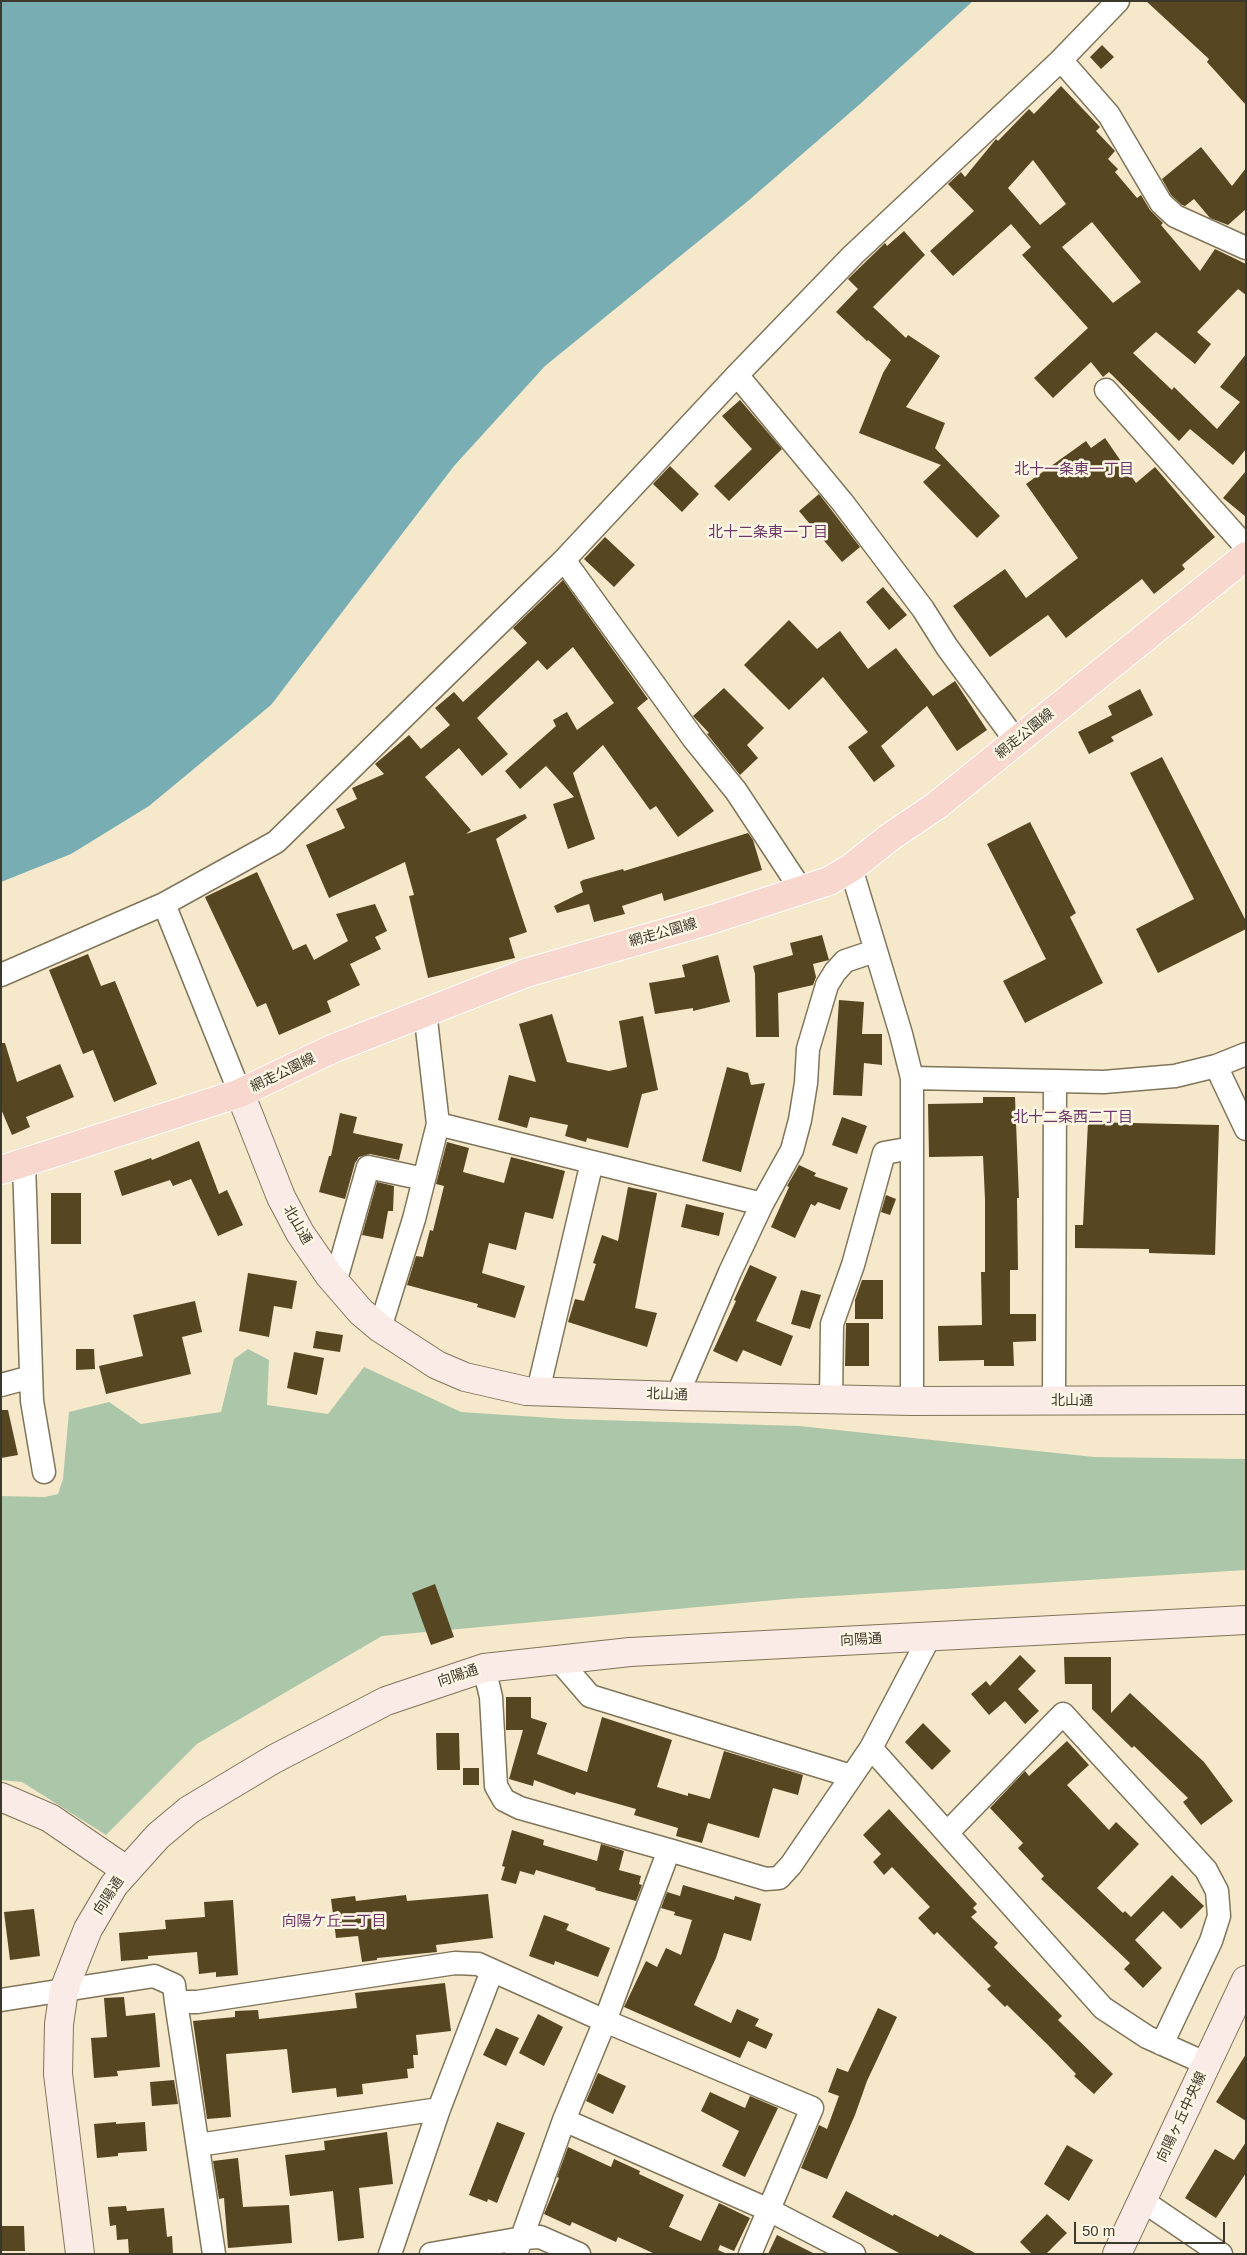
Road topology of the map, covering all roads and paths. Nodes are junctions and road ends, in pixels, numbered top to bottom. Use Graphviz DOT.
graph roads {
  1 [pos="1118,1"];
  2 [pos="1061,60"];
  3 [pos="1246,248"];
  4 [pos="737,375"];
  5 [pos="1106,390"];
  6 [pos="1246,547"];
  7 [pos="1246,556"];
  8 [pos="564,560"];
  9 [pos="1016,740"];
  10 [pos="851,868"];
  11 [pos="802,891"];
  12 [pos="164,904"];
  13 [pos="875,951"];
  14 [pos="1,975"];
  15 [pos="426,1011"];
  16 [pos="1246,1054"];
  17 [pos="1216,1066"];
  18 [pos="912,1078"];
  19 [pos="1055,1081"];
  20 [pos="240,1094"];
  21 [pos="438,1124"];
  22 [pos="1246,1128"];
  23 [pos="912,1148"];
  24 [pos="592,1162"];
  25 [pos="13,1167"];
  26 [pos="424,1179"];
  27 [pos="762,1204"];
  28 [pos="335,1283"];
  29 [pos="380,1328"];
  30 [pos="31,1377"];
  31 [pos="1,1385"];
  32 [pos="538,1391"];
  33 [pos="677,1396"];
  34 [pos="831,1399"];
  35 [pos="1246,1400"];
  36 [pos="912,1401"];
  37 [pos="1054,1401"];
  38 [pos="44,1472"];
  39 [pos="1246,1620"];
  40 [pos="930,1636"];
  41 [pos="558,1659"];
  42 [pos="484,1668"];
  43 [pos="871,1748"];
  44 [pos="851,1776"];
  45 [pos="1,1797"];
  46 [pos="947,1833"];
  47 [pos="668,1850"];
  48 [pos="126,1870"];
  49 [pos="492,1971"];
  50 [pos="1246,1980"];
  51 [pos="64,1990"];
  52 [pos="1,2000"];
  53 [pos="176,2002"];
  54 [pos="605,2021"];
  55 [pos="1162,2044"];
  56 [pos="1207,2064"];
  57 [pos="439,2110"];
  58 [pos="564,2120"];
  59 [pos="198,2145"];
  60 [pos="1143,2201"];
  61 [pos="769,2210"];
  62 [pos="519,2246"];
  63 [pos="80,2254"];
  64 [pos="214,2254"];
  65 [pos="390,2254"];
  66 [pos="431,2254"];
  67 [pos="579,2254"];
  68 [pos="750,2254"];
  69 [pos="854,2254"];
  70 [pos="1117,2254"];
  71 [pos="1221,2254"];
  1 -- 2 [label="street"];
  2 -- 3 [label="street"];
  2 -- 4 [label="street"];
  4 -- 8 [label="street"];
  4 -- 9 [label="street"];
  5 -- 6 [label="street"];
  7 -- 9 [label="main road, 網走公園線"];
  8 -- 11 [label="street"];
  8 -- 12 [label="street"];
  9 -- 10 [label="main road, 網走公園線"];
  10 -- 11 [label="main road, 網走公園線"];
  10 -- 13 [label="street"];
  11 -- 15 [label="main road, 網走公園線"];
  12 -- 14 [label="street"];
  12 -- 20 [label="street"];
  13 -- 18 [label="street"];
  13 -- 27 [label="street"];
  15 -- 20 [label="main road, 網走公園線"];
  15 -- 21 [label="street"];
  16 -- 17 [label="street"];
  17 -- 19 [label="street"];
  17 -- 22 [label="street"];
  18 -- 19 [label="street"];
  18 -- 23 [label="street"];
  19 -- 37 [label="street"];
  20 -- 25 [label="main road, 網走公園線"];
  20 -- 28 [label="street, 北山通"];
  21 -- 24 [label="street"];
  21 -- 26 [label="street"];
  23 -- 34 [label="street"];
  23 -- 36 [label="street"];
  24 -- 27 [label="street"];
  24 -- 32 [label="street"];
  25 -- 30 [label="street"];
  26 -- 28 [label="street"];
  26 -- 29 [label="street"];
  27 -- 33 [label="street"];
  28 -- 29 [label="street, 北山通"];
  29 -- 32 [label="street, 北山通"];
  30 -- 31 [label="street"];
  30 -- 38 [label="street"];
  32 -- 33 [label="street, 北山通"];
  33 -- 34 [label="street, 北山通"];
  34 -- 36 [label="street, 北山通"];
  35 -- 37 [label="street, 北山通"];
  36 -- 37 [label="street, 北山通"];
  39 -- 40 [label="street, 向陽通"];
  40 -- 41 [label="street, 向陽通"];
  40 -- 43 [label="street"];
  41 -- 42 [label="street, 向陽通"];
  41 -- 44 [label="street"];
  42 -- 47 [label="street"];
  42 -- 48 [label="street, 向陽通"];
  43 -- 44 [label="street"];
  43 -- 46 [label="street"];
  44 -- 47 [label="street"];
  45 -- 48 [label="street"];
  46 -- 55 [label="street"];
  46 -- 55 [label="street"];
  47 -- 54 [label="street"];
  48 -- 51 [label="street, 向陽通"];
  49 -- 53 [label="street"];
  49 -- 54 [label="street"];
  49 -- 57 [label="street"];
  50 -- 56 [label="street, 向陽ヶ丘中央線"];
  51 -- 52 [label="street"];
  51 -- 53 [label="street"];
  51 -- 63 [label="street, 向陽通"];
  53 -- 59 [label="street"];
  54 -- 58 [label="street"];
  54 -- 61 [label="street"];
  55 -- 56 [label="street"];
  56 -- 60 [label="street, 向陽ヶ丘中央線"];
  57 -- 59 [label="street"];
  57 -- 65 [label="street"];
  58 -- 61 [label="street"];
  58 -- 62 [label="street"];
  59 -- 64 [label="street"];
  60 -- 70 [label="street, 向陽ヶ丘中央線"];
  60 -- 71 [label="street"];
  61 -- 68 [label="street"];
  61 -- 69 [label="street"];
  62 -- 66 [label="street"];
  62 -- 67 [label="street"];
}
